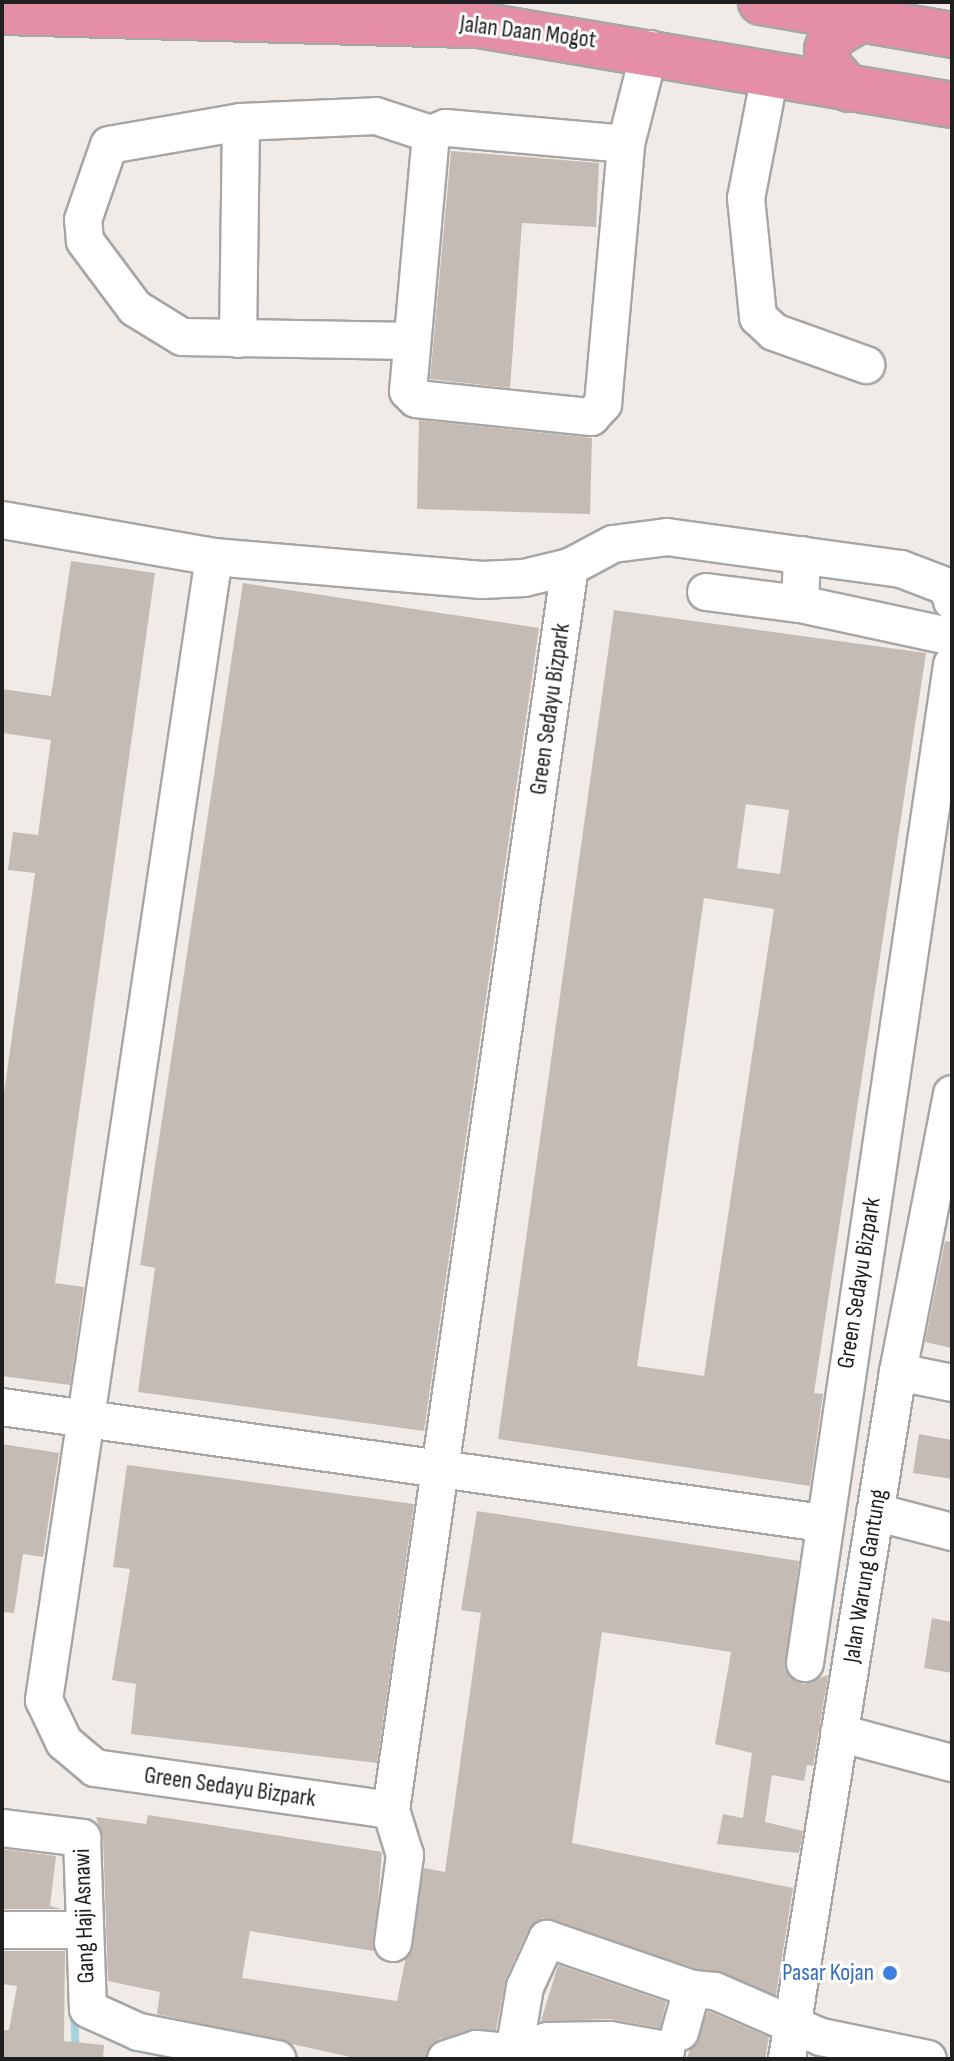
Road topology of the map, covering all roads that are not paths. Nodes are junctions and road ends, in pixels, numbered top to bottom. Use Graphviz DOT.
graph roads {
  1 [pos="732,2"];
  2 [pos="761,2"];
  3 [pos="2,12"];
  4 [pos="860,20"];
  5 [pos="952,35"];
  6 [pos="650,49"];
  7 [pos="711,63"];
  8 [pos="770,75"];
  9 [pos="849,89"];
  10 [pos="952,105"];
  11 [pos="241,122"];
  12 [pos="431,134"];
  13 [pos="626,144"];
  14 [pos="238,339"];
  15 [pos="412,341"];
  16 [pos="866,365"];
  17 [pos="2,520"];
  18 [pos="802,555"];
  19 [pos="214,557"];
  20 [pos="570,567"];
  21 [pos="706,592"];
  22 [pos="951,592"];
  23 [pos="800,604"];
  24 [pos="952,637"];
  25 [pos="952,665"];
  26 [pos="951,1103"];
  27 [pos="898,1372"];
  28 [pos="952,1383"];
  29 [pos="2,1407"];
  30 [pos="82,1419"];
  31 [pos="444,1470"];
  32 [pos="875,1512"];
  33 [pos="822,1523"];
  34 [pos="952,1532"];
  35 [pos="805,1663"];
  36 [pos="839,1733"];
  37 [pos="952,1763"];
  38 [pos="391,1810"];
  39 [pos="2,1828"];
  40 [pos="2,1930"];
  41 [pos="77,1930"];
  42 [pos="393,1943"];
  43 [pos="692,1989"];
  44 [pos="797,2022"];
  45 [pos="137,2045"];
  46 [pos="672,2045"];
  47 [pos="514,2052"];
  48 [pos="277,2059"];
  49 [pos="446,2059"];
  50 [pos="787,2059"];
  51 [pos="928,2059"];
  1 -- 7 [label="highway"];
  2 -- 4 [label="highway"];
  3 -- 6 [label="highway, Jalan Daan Mogot"];
  4 -- 5 [label="highway"];
  4 -- 9 [label="highway"];
  6 -- 7 [label="highway, Jalan Daan Mogot"];
  6 -- 13 [label="street"];
  7 -- 8 [label="highway, Jalan Daan Mogot"];
  8 -- 9 [label="highway, Jalan Daan Mogot"];
  8 -- 16 [label="street"];
  9 -- 10 [label="highway, Jalan Daan Mogot"];
  11 -- 12 [label="street"];
  11 -- 14 [label="street"];
  11 -- 14 [label="street"];
  12 -- 13 [label="street"];
  12 -- 15 [label="street"];
  13 -- 15 [label="street"];
  14 -- 15 [label="street"];
  17 -- 19 [label="street"];
  18 -- 20 [label="street"];
  18 -- 22 [label="street"];
  18 -- 23 [label="street"];
  19 -- 20 [label="street"];
  19 -- 30 [label="street, Green Sedayu Bizpark"];
  20 -- 31 [label="street, Green Sedayu Bizpark"];
  21 -- 23 [label="street"];
  23 -- 24 [label="street"];
  25 -- 33 [label="street, Green Sedayu Bizpark"];
  26 -- 27 [label="street, Jalan Warung Gantung"];
  27 -- 28 [label="street"];
  27 -- 32 [label="street, Jalan Warung Gantung"];
  29 -- 30 [label="street"];
  30 -- 31 [label="street"];
  30 -- 38 [label="street, Green Sedayu Bizpark"];
  31 -- 33 [label="street"];
  31 -- 38 [label="street, Green Sedayu Bizpark"];
  32 -- 34 [label="street"];
  32 -- 36 [label="street, Jalan Warung Gantung"];
  33 -- 35 [label="street, Green Sedayu Bizpark"];
  36 -- 37 [label="street"];
  36 -- 44 [label="street, Jalan Warung Gantung"];
  38 -- 42 [label="street"];
  39 -- 41 [label="street, Gang Haji Asnawi"];
  40 -- 41 [label="street"];
  41 -- 45 [label="street, Gang Haji Asnawi"];
  43 -- 44 [label="street"];
  43 -- 46 [label="street"];
  43 -- 47 [label="street"];
  44 -- 50 [label="street, Jalan Warung Gantung"];
  44 -- 51 [label="street"];
  45 -- 48 [label="street, Gang Haji Asnawi"];
  46 -- 47 [label="street"];
  47 -- 49 [label="street"];
}
